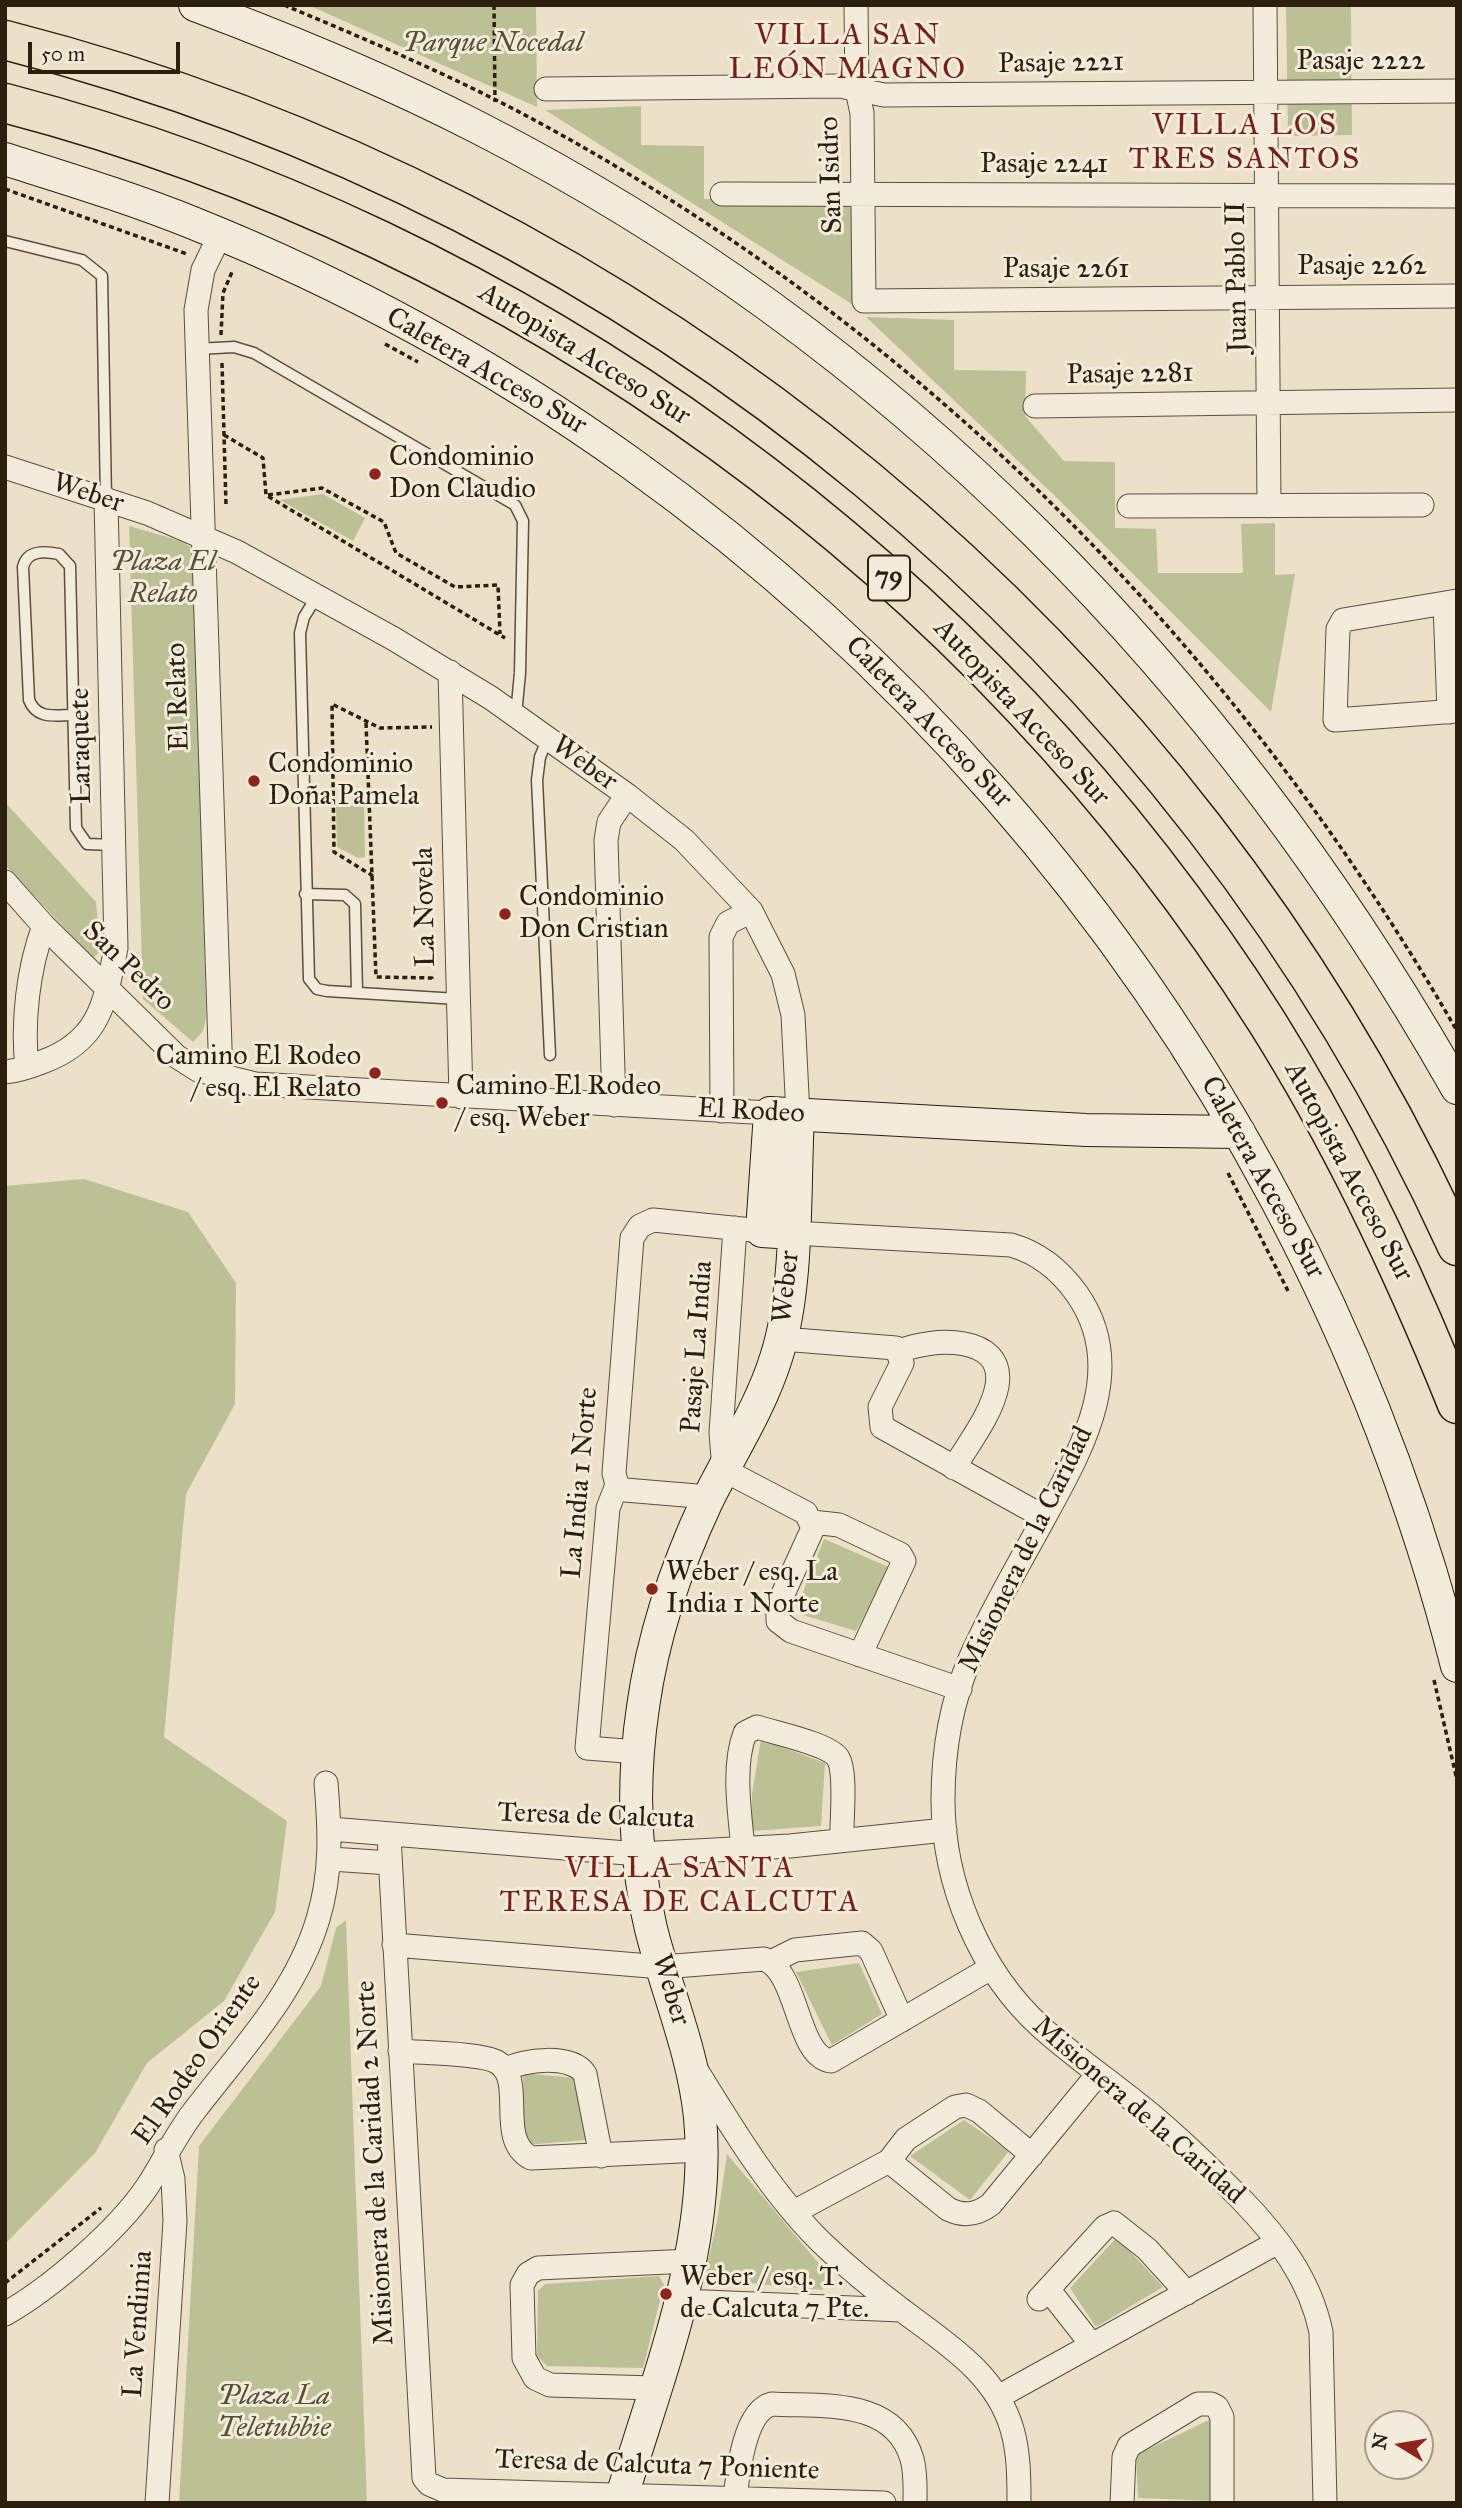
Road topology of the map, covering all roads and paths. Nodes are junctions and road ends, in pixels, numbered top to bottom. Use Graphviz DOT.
graph roads {
  1 [pos="195,5"];
  2 [pos="494,5"];
  3 [pos="856,5"];
  4 [pos="1265,5"];
  5 [pos="5,40"];
  6 [pos="546,89"];
  7 [pos="857,90"];
  8 [pos="1457,91"];
  9 [pos="1266,92"];
  10 [pos="495,102"];
  11 [pos="5,103"];
  12 [pos="5,159"];
  13 [pos="5,189"];
  14 [pos="722,194"];
  15 [pos="863,195"];
  16 [pos="1266,195"];
  17 [pos="1457,196"];
  18 [pos="5,241"];
  19 [pos="214,248"];
  20 [pos="244,277"];
  21 [pos="1457,296"];
  22 [pos="1267,298"];
  23 [pos="864,301"];
  24 [pos="373,338"];
  25 [pos="197,349"];
  26 [pos="421,364"];
  27 [pos="1457,400"];
  28 [pos="1268,403"];
  29 [pos="1035,406"];
  30 [pos="224,435"];
  31 [pos="5,467"];
  32 [pos="266,495"];
  33 [pos="106,499"];
  34 [pos="1422,505"];
  35 [pos="1129,506"];
  36 [pos="1269,506"];
  37 [pos="203,535"];
  38 [pos="317,596"];
  39 [pos="1451,602"];
  40 [pos="500,634"];
  41 [pos="521,648"];
  42 [pos="450,672"];
  43 [pos="491,698"];
  44 [pos="1453,712"];
  45 [pos="73,715"];
  46 [pos="516,715"];
  47 [pos="451,722"];
  48 [pos="366,723"];
  49 [pos="548,738"];
  50 [pos="627,795"];
  51 [pos="114,845"];
  52 [pos="373,876"];
  53 [pos="5,883"];
  54 [pos="305,894"];
  55 [pos="751,911"];
  56 [pos="44,926"];
  57 [pos="108,991"];
  58 [pos="357,993"];
  59 [pos="433,998"];
  60 [pos="458,999"];
  61 [pos="550,1055"];
  62 [pos="16,1070"];
  63 [pos="221,1078"];
  64 [pos="1457,1088"];
  65 [pos="461,1097"];
  66 [pos="614,1105"];
  67 [pos="722,1111"];
  68 [pos="784,1114"];
  69 [pos="1240,1132"];
  70 [pos="1223,1164"];
  71 [pos="749,1229"];
  72 [pos="793,1233"];
  73 [pos="1457,1246"];
  74 [pos="1290,1296"];
  75 [pos="782,1339"];
  76 [pos="900,1351"];
  77 [pos="1457,1404"];
  78 [pos="954,1468"];
  79 [pos="716,1484"];
  80 [pos="617,1485"];
  81 [pos="1044,1517"];
  82 [pos="812,1522"];
  83 [pos="860,1655"];
  84 [pos="1445,1671"];
  85 [pos="960,1689"];
  86 [pos="638,1752"];
  87 [pos="1457,1780"];
  88 [pos="326,1783"];
  89 [pos="330,1829"];
  90 [pos="945,1830"];
  91 [pos="389,1836"];
  92 [pos="842,1840"];
  93 [pos="743,1849"];
  94 [pos="639,1854"];
  95 [pos="331,1859"];
  96 [pos="390,1863"];
  97 [pos="394,1945"];
  98 [pos="771,1962"];
  99 [pos="662,1966"];
  100 [pos="991,1968"];
  101 [pos="902,2020"];
  102 [pos="400,2051"];
  103 [pos="692,2063"];
  104 [pos="505,2070"];
  105 [pos="1098,2074"];
  106 [pos="166,2150"];
  107 [pos="702,2150"];
  108 [pos="1032,2155"];
  109 [pos="601,2156"];
  110 [pos="889,2161"];
  111 [pos="135,2203"];
  112 [pos="794,2211"];
  113 [pos="1278,2242"];
  114 [pos="690,2260"];
  115 [pos="5,2283"];
  116 [pos="1187,2293"];
  117 [pos="680,2301"];
  118 [pos="902,2311"];
  119 [pos="5,2314"];
  120 [pos="1092,2345"];
  121 [pos="654,2388"];
  122 [pos="998,2398"];
  123 [pos="429,2484"];
  124 [pos="735,2498"];
  125 [pos="621,2499"];
  126 [pos="157,2503"];
  127 [pos="884,2503"];
  128 [pos="915,2503"];
  129 [pos="1019,2503"];
  130 [pos="1122,2503"];
  131 [pos="1222,2503"];
  132 [pos="1325,2503"];
  1 -- 64 [label="main road"];
  2 -- 10 [label="path"];
  3 -- 7 [label="street, San Isidro"];
  4 -- 9 [label="street, Juan Pablo II"];
  5 -- 73 [label="highway, 79"];
  6 -- 7 [label="street, Pasaje 2221"];
  7 -- 9 [label="street, Pasaje 2221"];
  7 -- 15 [label="street, San Isidro"];
  8 -- 9 [label="street, Pasaje 2222"];
  9 -- 16 [label="street, Juan Pablo II"];
  11 -- 77 [label="highway, Autopista Acceso Sur / 79"];
  12 -- 19 [label="main road, Caletera Acceso Sur"];
  13 -- 19 [label="path"];
  14 -- 15 [label="street, Pasaje 2241"];
  15 -- 16 [label="street, Pasaje 2241"];
  15 -- 23 [label="street, San Isidro"];
  16 -- 17 [label="street, Pasaje 2241"];
  16 -- 22 [label="street, Juan Pablo II"];
  18 -- 33 [label="lane"];
  19 -- 20 [label="path"];
  19 -- 25 [label="street, El Relato"];
  19 -- 69 [label="main road, Caletera Acceso Sur"];
  21 -- 22 [label="street, Pasaje 2262"];
  22 -- 23 [label="street, Pasaje 2261"];
  22 -- 28 [label="street, Juan Pablo II"];
  24 -- 26 [label="path"];
  25 -- 37 [label="street, El Relato"];
  25 -- 41 [label="lane"];
  27 -- 28 [label="street, Pasaje 2281"];
  28 -- 29 [label="street, Pasaje 2281"];
  28 -- 36 [label="street, Juan Pablo II"];
  30 -- 32 [label="path"];
  31 -- 33 [label="street, Weber"];
  32 -- 40 [label="path"];
  32 -- 40 [label="path"];
  33 -- 37 [label="street, Weber"];
  33 -- 51 [label="street, Laraquete"];
  34 -- 36 [label="street"];
  35 -- 36 [label="street"];
  37 -- 38 [label="street, Weber"];
  37 -- 63 [label="street, El Relato"];
  38 -- 42 [label="street, Weber"];
  38 -- 54 [label="lane"];
  39 -- 44 [label="street"];
  39 -- 44 [label="street"];
  40 -- 41 [label="path"];
  41 -- 46 [label="lane"];
  42 -- 43 [label="street, Weber"];
  42 -- 47 [label="street, La Novela"];
  43 -- 46 [label="street, Weber"];
  43 -- 47 [label="street"];
  45 -- 45 [label="lane"];
  45 -- 51 [label="lane"];
  46 -- 49 [label="street, Weber"];
  47 -- 48 [label="path"];
  47 -- 60 [label="street, La Novela"];
  48 -- 52 [label="path"];
  48 -- 52 [label="path"];
  49 -- 50 [label="street, Weber"];
  49 -- 61 [label="lane"];
  50 -- 55 [label="street, Weber"];
  50 -- 66 [label="street"];
  51 -- 57 [label="street, Laraquete"];
  52 -- 59 [label="path"];
  53 -- 56 [label="street, San Pedro"];
  54 -- 58 [label="lane"];
  54 -- 58 [label="lane"];
  55 -- 67 [label="street"];
  55 -- 68 [label="street, Weber"];
  56 -- 57 [label="street, San Pedro"];
  56 -- 62 [label="street"];
  57 -- 62 [label="street, Laraquete"];
  57 -- 63 [label="street, San Pedro"];
  58 -- 59 [label="lane"];
  59 -- 60 [label="lane"];
  60 -- 65 [label="street, La Novela"];
  63 -- 65 [label="street, El Rodeo"];
  65 -- 66 [label="street, El Rodeo"];
  66 -- 67 [label="street, El Rodeo"];
  67 -- 68 [label="street, El Rodeo"];
  68 -- 69 [label="main road, El Rodeo"];
  68 -- 71 [label="main road, Weber"];
  68 -- 72 [label="main road, Weber"];
  69 -- 84 [label="main road, Caletera Acceso Sur"];
  70 -- 74 [label="path"];
  71 -- 72 [label="main road, Misionera de la Caridad"];
  71 -- 79 [label="street, Pasaje La India"];
  71 -- 80 [label="street, La India 1 Norte"];
  72 -- 75 [label="main road, Weber"];
  72 -- 81 [label="street, Misionera de la Caridad"];
  75 -- 76 [label="street"];
  75 -- 79 [label="main road, Weber"];
  76 -- 78 [label="street"];
  76 -- 78 [label="street"];
  78 -- 81 [label="street"];
  79 -- 80 [label="street"];
  79 -- 82 [label="street"];
  79 -- 86 [label="main road, Weber"];
  80 -- 86 [label="street, La India 1 Norte"];
  81 -- 85 [label="street, Misionera de la Caridad"];
  82 -- 83 [label="street"];
  82 -- 83 [label="street"];
  83 -- 85 [label="street"];
  84 -- 87 [label="path"];
  85 -- 90 [label="street, Misionera de la Caridad"];
  86 -- 94 [label="main road, Weber"];
  88 -- 89 [label="street, El Rodeo Oriente"];
  89 -- 91 [label="street, Teresa de Calcuta"];
  89 -- 95 [label="street, El Rodeo Oriente"];
  90 -- 92 [label="street, Teresa de Calcuta"];
  90 -- 100 [label="street, Misionera de la Caridad"];
  91 -- 94 [label="street, Teresa de Calcuta"];
  91 -- 96 [label="street, Misionera de la Caridad 2 Norte"];
  92 -- 93 [label="street, Teresa de Calcuta"];
  92 -- 93 [label="street"];
  93 -- 94 [label="street, Teresa de Calcuta"];
  94 -- 99 [label="main road, Weber"];
  95 -- 96 [label="street"];
  95 -- 106 [label="street, El Rodeo Oriente"];
  96 -- 97 [label="street, Misionera de la Caridad 2 Norte"];
  97 -- 99 [label="street"];
  97 -- 102 [label="street, Misionera de la Caridad 2 Norte"];
  98 -- 99 [label="street"];
  98 -- 101 [label="street"];
  98 -- 101 [label="street"];
  99 -- 103 [label="main road, Weber"];
  100 -- 101 [label="street"];
  100 -- 105 [label="street, Misionera de la Caridad"];
  102 -- 104 [label="street"];
  102 -- 123 [label="street, Misionera de la Caridad 2 Norte"];
  103 -- 107 [label="main road, Weber"];
  103 -- 112 [label="street"];
  104 -- 109 [label="street"];
  104 -- 109 [label="street"];
  105 -- 108 [label="street"];
  105 -- 113 [label="street, Misionera de la Caridad"];
  106 -- 111 [label="street, El Rodeo Oriente"];
  106 -- 126 [label="street, La Vendimia"];
  107 -- 109 [label="street"];
  107 -- 114 [label="main road, Weber"];
  108 -- 110 [label="street"];
  108 -- 110 [label="street"];
  110 -- 112 [label="street"];
  111 -- 115 [label="path"];
  111 -- 119 [label="street, El Rodeo Oriente"];
  112 -- 118 [label="street"];
  113 -- 116 [label="street"];
  113 -- 132 [label="street, Misionera de la Caridad"];
  114 -- 117 [label="main road, Weber"];
  114 -- 121 [label="street"];
  116 -- 120 [label="street"];
  116 -- 120 [label="street"];
  117 -- 118 [label="street"];
  117 -- 121 [label="main road, Weber"];
  118 -- 122 [label="street"];
  120 -- 122 [label="street"];
  121 -- 125 [label="main road, Weber"];
  122 -- 129 [label="street"];
  123 -- 125 [label="street, Teresa de Calcuta 7 Poniente"];
  124 -- 125 [label="street, Teresa de Calcuta 7 Poniente"];
  124 -- 127 [label="street, Teresa de Calcuta 7 Poniente"];
  124 -- 128 [label="street"];
  130 -- 131 [label="street"];
}
